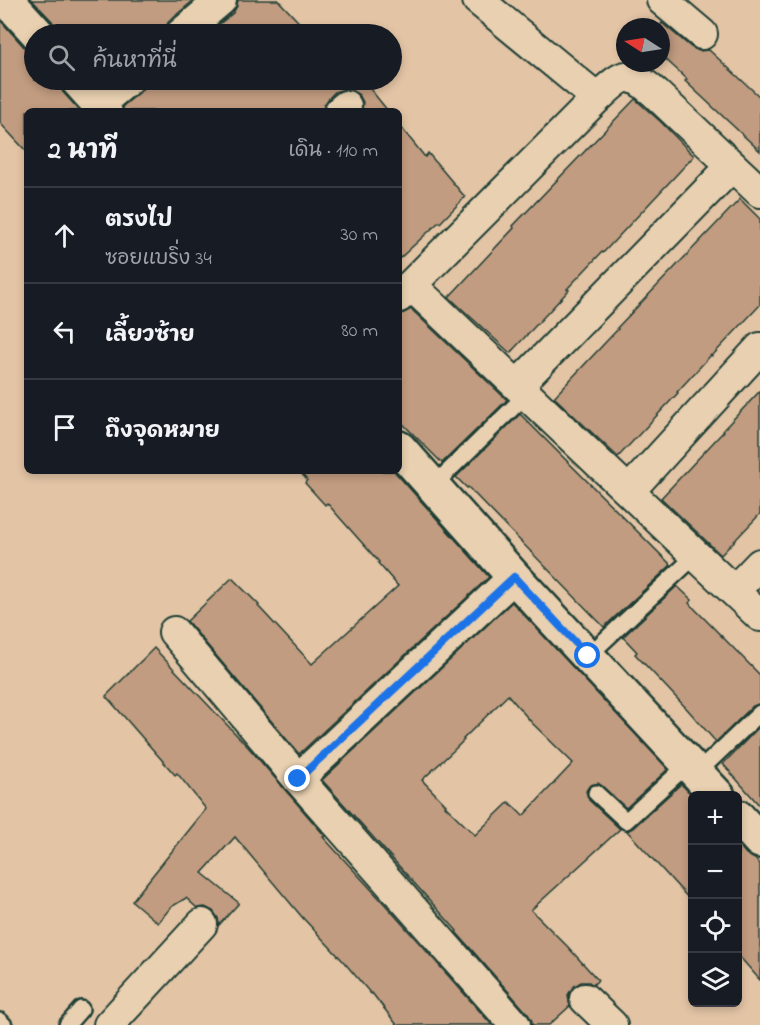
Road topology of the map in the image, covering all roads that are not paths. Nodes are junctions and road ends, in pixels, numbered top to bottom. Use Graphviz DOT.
graph roads {
  1 [pos="7,0"];
  2 [pos="221,0"];
  3 [pos="478,0"];
  4 [pos="29,24"];
  5 [pos="193,24"];
  6 [pos="86,90"];
  7 [pos="118,90"];
  8 [pos="597,98"];
  9 [pos="102,107"];
  10 [pos="732,166"];
  11 [pos="760,192"];
  12 [pos="405,291"];
  13 [pos="760,348"];
  14 [pos="523,390"];
  15 [pos="402,451"];
  16 [pos="433,486"];
  17 [pos="628,491"];
  18 [pos="696,555"];
  19 [pos="760,564"];
  20 [pos="514,577"];
  21 [pos="734,591"];
  22 [pos="760,616"];
  23 [pos="174,632"];
  24 [pos="588,656"];
  25 [pos="760,713"];
  26 [pos="701,777"];
  27 [pos="298,779"];
  28 [pos="596,792"];
  29 [pos="742,821"];
  30 [pos="760,841"];
  31 [pos="202,924"];
  32 [pos="585,999"];
  33 [pos="81,1009"];
  34 [pos="0,1021"];
  35 [pos="4,1025"];
  36 [pos="67,1025"];
  37 [pos="110,1025"];
  38 [pos="515,1025"];
  39 [pos="612,1025"];
  1 -- 4 [label="street"];
  2 -- 5 [label="street"];
  3 -- 8 [label="street"];
  6 -- 9 [label="street"];
  7 -- 9 [label="street"];
  8 -- 10 [label="street"];
  8 -- 12 [label="street"];
  10 -- 11 [label="street"];
  10 -- 14 [label="street"];
  12 -- 14 [label="street"];
  13 -- 17 [label="street"];
  14 -- 16 [label="lane"];
  14 -- 17 [label="street"];
  15 -- 16 [label="street"];
  16 -- 20 [label="street"];
  17 -- 18 [label="street"];
  18 -- 21 [label="street"];
  18 -- 24 [label="lane"];
  19 -- 21 [label="street"];
  20 -- 24 [label="street"];
  20 -- 27 [label="street"];
  21 -- 22 [label="street"];
  23 -- 27 [label="street"];
  24 -- 26 [label="street"];
  25 -- 26 [label="lane"];
  26 -- 28 [label="lane"];
  27 -- 38 [label="street"];
  29 -- 30 [label="street"];
  31 -- 37 [label="street"];
  32 -- 39 [label="street"];
  33 -- 36 [label="lane"];
  34 -- 35 [label="lane"];
}
